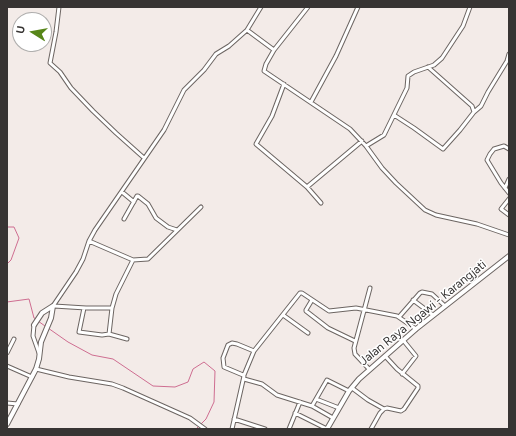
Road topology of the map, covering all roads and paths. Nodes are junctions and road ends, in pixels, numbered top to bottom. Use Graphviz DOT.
graph roads {
  1 [pos="59,7"];
  2 [pos="261,7"];
  3 [pos="308,7"];
  4 [pos="358,7"];
  5 [pos="470,7"];
  6 [pos="247,30"];
  7 [pos="274,50"];
  8 [pos="509,54"];
  9 [pos="428,67"];
  10 [pos="284,84"];
  11 [pos="311,102"];
  12 [pos="474,112"];
  13 [pos="394,115"];
  14 [pos="362,141"];
  15 [pos="366,146"];
  16 [pos="509,149"];
  17 [pos="144,158"];
  18 [pos="509,179"];
  19 [pos="307,187"];
  20 [pos="505,188"];
  21 [pos="122,192"];
  22 [pos="509,193"];
  23 [pos="509,199"];
  24 [pos="134,202"];
  25 [pos="321,203"];
  26 [pos="201,208"];
  27 [pos="509,216"];
  28 [pos="124,219"];
  29 [pos="177,230"];
  30 [pos="509,234"];
  31 [pos="89,241"];
  32 [pos="509,256"];
  33 [pos="133,260"];
  34 [pos="370,288"];
  35 [pos="312,300"];
  36 [pos="413,300"];
  37 [pos="54,306"];
  38 [pos="445,306"];
  39 [pos="84,308"];
  40 [pos="112,308"];
  41 [pos="364,310"];
  42 [pos="283,315"];
  43 [pos="433,315"];
  44 [pos="399,317"];
  45 [pos="34,326"];
  46 [pos="416,329"];
  47 [pos="308,333"];
  48 [pos="108,334"];
  49 [pos="14,339"];
  50 [pos="127,339"];
  51 [pos="403,340"];
  52 [pos="355,341"];
  53 [pos="254,351"];
  54 [pos="7,353"];
  55 [pos="39,353"];
  56 [pos="385,356"];
  57 [pos="7,366"];
  58 [pos="369,369"];
  59 [pos="36,370"];
  60 [pos="402,374"];
  61 [pos="32,377"];
  62 [pos="244,377"];
  63 [pos="350,389"];
  64 [pos="316,399"];
  65 [pos="300,402"];
  66 [pos="7,403"];
  67 [pos="18,404"];
  68 [pos="312,406"];
  69 [pos="339,408"];
  70 [pos="384,409"];
  71 [pos="295,413"];
  72 [pos="333,418"];
  73 [pos="234,419"];
  74 [pos="7,424"];
  75 [pos="254,425"];
  76 [pos="204,428"];
  77 [pos="232,429"];
  78 [pos="253,429"];
  79 [pos="265,429"];
  80 [pos="289,429"];
  81 [pos="327,429"];
  82 [pos="371,429"];
  1 -- 17 [label="street"];
  2 -- 6 [label="street"];
  3 -- 7 [label="street"];
  4 -- 11 [label="street"];
  5 -- 9 [label="street"];
  6 -- 7 [label="street"];
  6 -- 17 [label="street"];
  7 -- 10 [label="street"];
  8 -- 12 [label="street"];
  9 -- 12 [label="street"];
  9 -- 13 [label="street"];
  10 -- 11 [label="street"];
  10 -- 19 [label="street"];
  11 -- 14 [label="street"];
  12 -- 13 [label="street"];
  13 -- 15 [label="street"];
  14 -- 15 [label="street"];
  14 -- 19 [label="street"];
  15 -- 30 [label="street"];
  16 -- 20 [label="street"];
  17 -- 21 [label="street"];
  18 -- 20 [label="street"];
  19 -- 25 [label="street"];
  20 -- 22 [label="street"];
  21 -- 24 [label="street"];
  21 -- 31 [label="street"];
  23 -- 27 [label="street"];
  24 -- 28 [label="street"];
  24 -- 29 [label="street"];
  26 -- 29 [label="street"];
  29 -- 33 [label="street"];
  31 -- 33 [label="street"];
  31 -- 37 [label="street"];
  32 -- 38 [label="street, Jalan Raya Ngawi - Karangjati"];
  33 -- 40 [label="street"];
  34 -- 41 [label="street"];
  35 -- 41 [label="street"];
  35 -- 42 [label="street"];
  35 -- 52 [label="street"];
  36 -- 38 [label="street"];
  36 -- 43 [label="street"];
  36 -- 44 [label="street"];
  37 -- 39 [label="street"];
  37 -- 45 [label="street"];
  37 -- 55 [label="street"];
  38 -- 43 [label="street, Jalan Raya Ngawi - Karangjati"];
  39 -- 40 [label="street"];
  39 -- 48 [label="street"];
  40 -- 48 [label="street"];
  41 -- 44 [label="street"];
  41 -- 52 [label="street"];
  42 -- 47 [label="street"];
  42 -- 53 [label="street"];
  43 -- 46 [label="street, Jalan Raya Ngawi - Karangjati"];
  44 -- 46 [label="street"];
  45 -- 55 [label="street"];
  46 -- 51 [label="street, Jalan Raya Ngawi - Karangjati"];
  48 -- 50 [label="street"];
  49 -- 54 [label="street"];
  51 -- 56 [label="street, Jalan Raya Ngawi - Karangjati"];
  51 -- 60 [label="street"];
  52 -- 58 [label="street"];
  53 -- 62 [label="street"];
  53 -- 62 [label="street"];
  55 -- 59 [label="street"];
  56 -- 58 [label="street, Jalan Raya Ngawi - Karangjati"];
  56 -- 60 [label="street"];
  57 -- 61 [label="street"];
  58 -- 63 [label="street, Jalan Raya Ngawi - Karangjati"];
  59 -- 61 [label="street"];
  59 -- 76 [label="street"];
  60 -- 70 [label="street"];
  61 -- 67 [label="street"];
  62 -- 65 [label="street"];
  62 -- 73 [label="street"];
  63 -- 64 [label="street"];
  63 -- 69 [label="street, Jalan Raya Ngawi - Karangjati"];
  63 -- 70 [label="street"];
  64 -- 68 [label="street"];
  64 -- 69 [label="street"];
  65 -- 68 [label="street"];
  65 -- 71 [label="street"];
  66 -- 67 [label="street"];
  67 -- 74 [label="street"];
  68 -- 72 [label="street"];
  69 -- 72 [label="street, Jalan Raya Ngawi - Karangjati"];
  70 -- 82 [label="street"];
  71 -- 80 [label="street"];
  71 -- 81 [label="street"];
  72 -- 81 [label="street, Jalan Raya Ngawi - Karangjati"];
  73 -- 75 [label="street"];
  73 -- 77 [label="street"];
  75 -- 78 [label="street"];
  75 -- 79 [label="street"];
}
